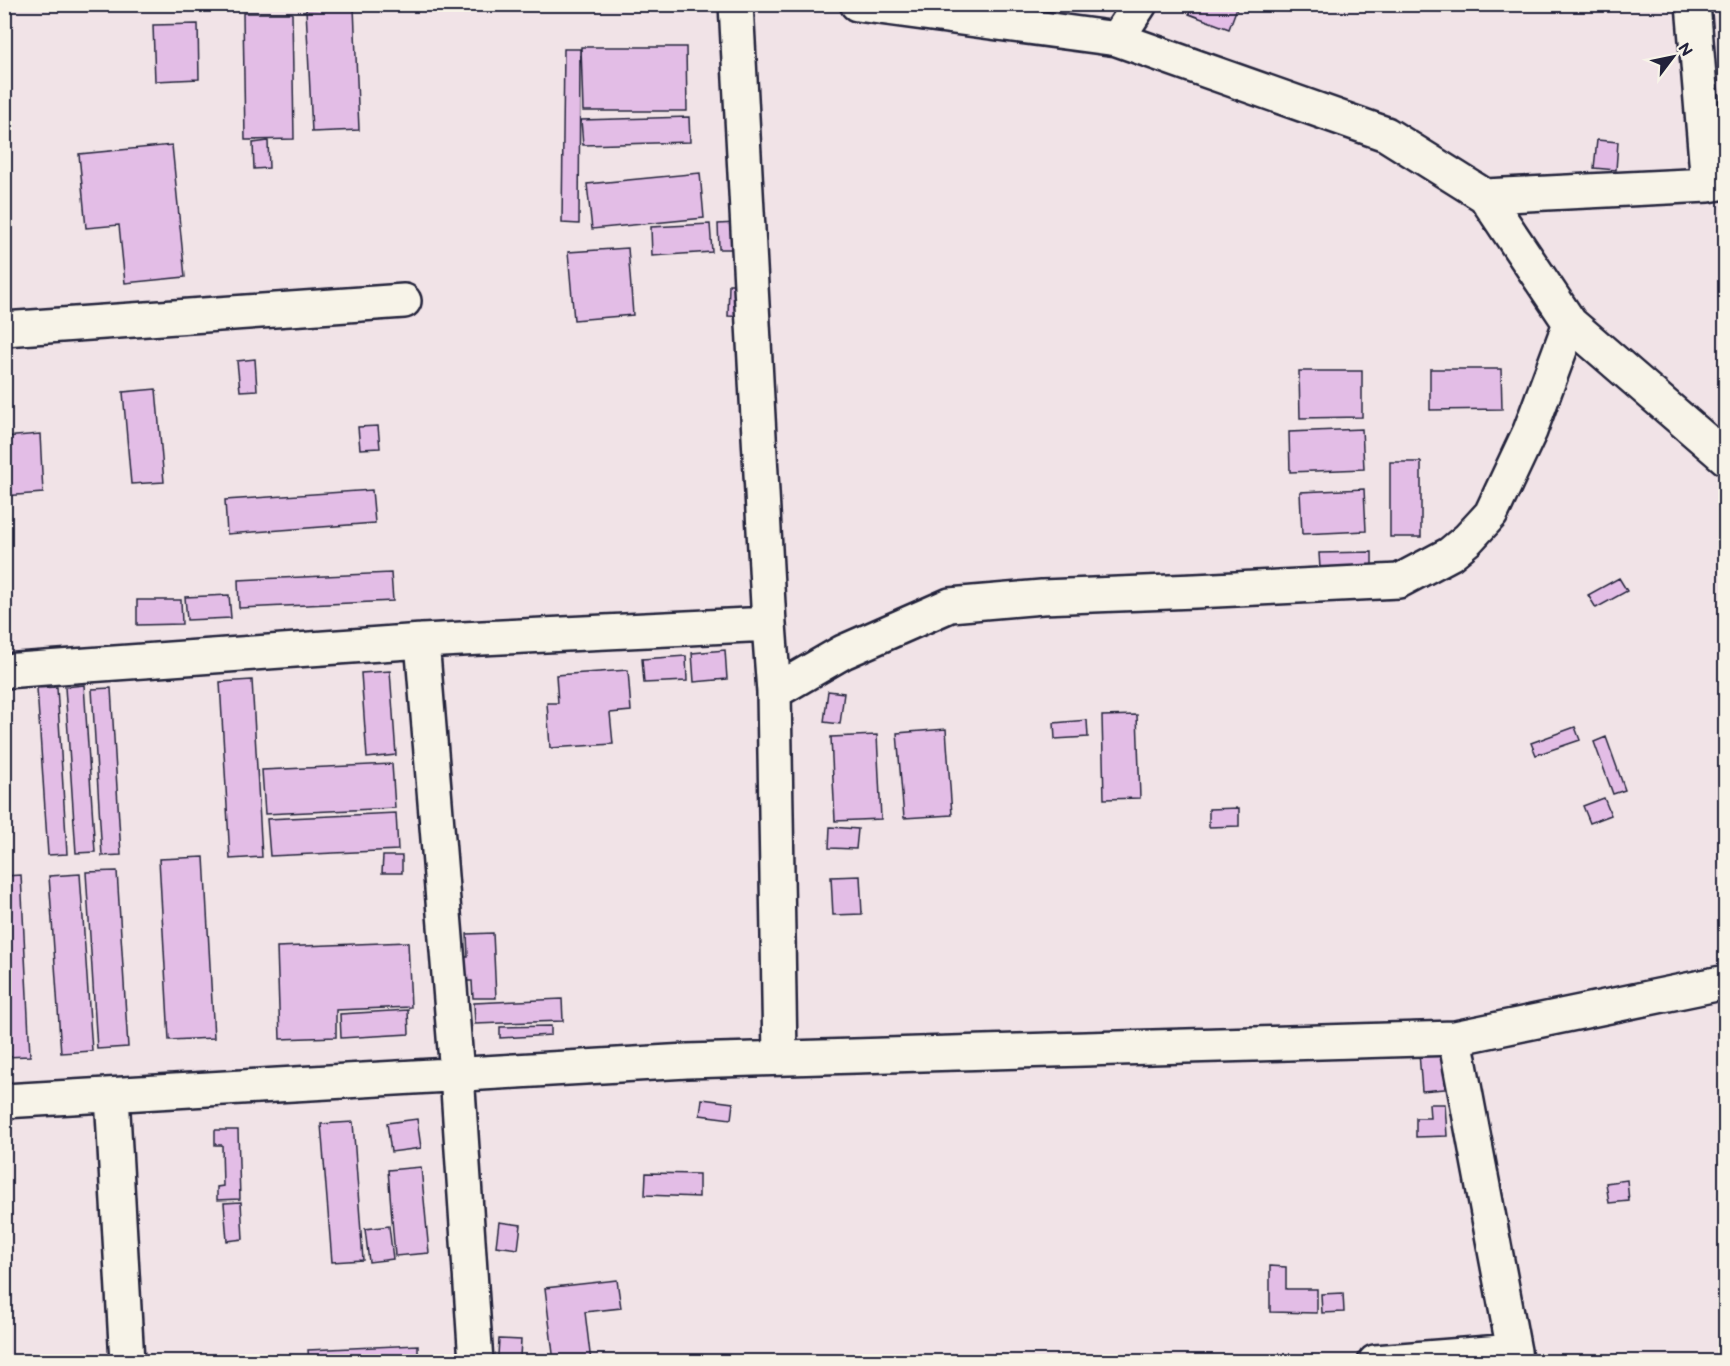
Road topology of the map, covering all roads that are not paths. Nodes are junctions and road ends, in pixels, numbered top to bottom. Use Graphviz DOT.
graph roads {
  1 [pos="736,4"];
  2 [pos="857,4"];
  3 [pos="1140,4"];
  4 [pos="1693,4"];
  5 [pos="1117,39"];
  6 [pos="1717,183"];
  7 [pos="1485,196"];
  8 [pos="404,301"];
  9 [pos="1570,323"];
  10 [pos="4,329"];
  11 [pos="1725,458"];
  12 [pos="769,624"];
  13 [pos="422,641"];
  14 [pos="4,671"];
  15 [pos="774,692"];
  16 [pos="1725,982"];
  17 [pos="1455,1038"];
  18 [pos="780,1058"];
  19 [pos="457,1074"];
  20 [pos="112,1095"];
  21 [pos="4,1101"];
  22 [pos="1514,1356"];
  23 [pos="127,1362"];
  24 [pos="476,1362"];
  25 [pos="1375,1362"];
  1 -- 12 [label="street"];
  2 -- 5 [label="street"];
  3 -- 5 [label="street"];
  4 -- 6 [label="street"];
  5 -- 7 [label="street"];
  6 -- 7 [label="street"];
  7 -- 9 [label="street"];
  8 -- 10 [label="street"];
  9 -- 11 [label="street"];
  9 -- 15 [label="street"];
  12 -- 13 [label="street"];
  12 -- 15 [label="street"];
  13 -- 14 [label="street"];
  13 -- 19 [label="street"];
  15 -- 18 [label="street"];
  16 -- 17 [label="street"];
  17 -- 18 [label="street"];
  17 -- 22 [label="street"];
  18 -- 19 [label="street"];
  19 -- 20 [label="street"];
  19 -- 24 [label="street"];
  20 -- 21 [label="street"];
  20 -- 23 [label="street"];
  22 -- 25 [label="street"];
}
